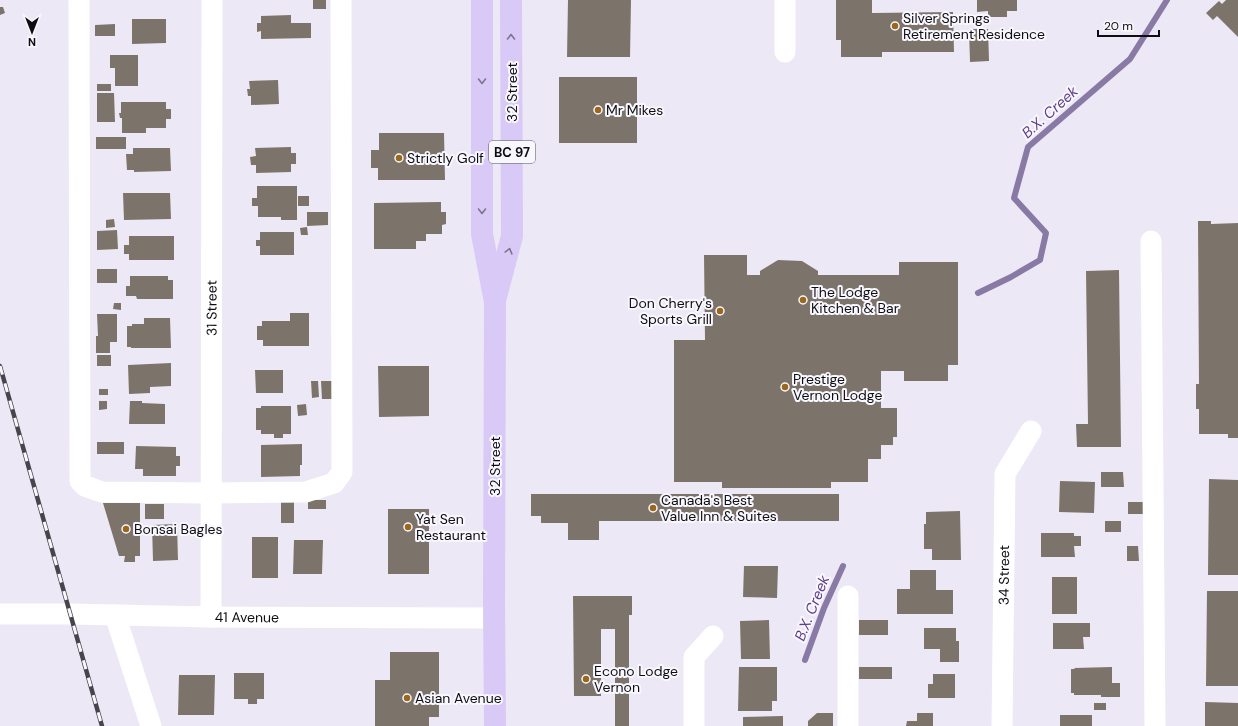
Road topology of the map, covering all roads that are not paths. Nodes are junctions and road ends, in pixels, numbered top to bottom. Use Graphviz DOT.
graph roads {
  1 [pos="79,0"];
  2 [pos="212,0"];
  3 [pos="341,0"];
  4 [pos="482,0"];
  5 [pos="511,0"];
  6 [pos="785,0"];
  7 [pos="785,52"];
  8 [pos="1151,241"];
  9 [pos="495,302"];
  10 [pos="1031,431"];
  11 [pos="212,493"];
  12 [pos="848,596"];
  13 [pos="0,614"];
  14 [pos="115,615"];
  15 [pos="212,617"];
  16 [pos="494,618"];
  17 [pos="713,636"];
  18 [pos="151,726"];
  19 [pos="495,726"];
  20 [pos="694,726"];
  21 [pos="848,726"];
  22 [pos="1002,726"];
  23 [pos="1155,726"];
  1 -- 11 [label="street"];
  2 -- 11 [label="street, 31 Street"];
  3 -- 11 [label="street"];
  4 -- 9 [label="highway, 32 Street / BC 97, one-way"];
  9 -- 5 [label="highway, 32 Street / BC 97, one-way"];
  6 -- 7 [label="street"];
  8 -- 23 [label="street"];
  9 -- 16 [label="highway, 32 Street / BC 97"];
  10 -- 22 [label="street, 34 Street"];
  11 -- 15 [label="street, 31 Street"];
  12 -- 21 [label="street"];
  13 -- 14 [label="street, 41 Avenue"];
  14 -- 15 [label="street, 41 Avenue"];
  14 -- 18 [label="street"];
  15 -- 16 [label="street, 41 Avenue"];
  16 -- 19 [label="highway, 32 Street / BC 97"];
  17 -- 20 [label="street"];
}
